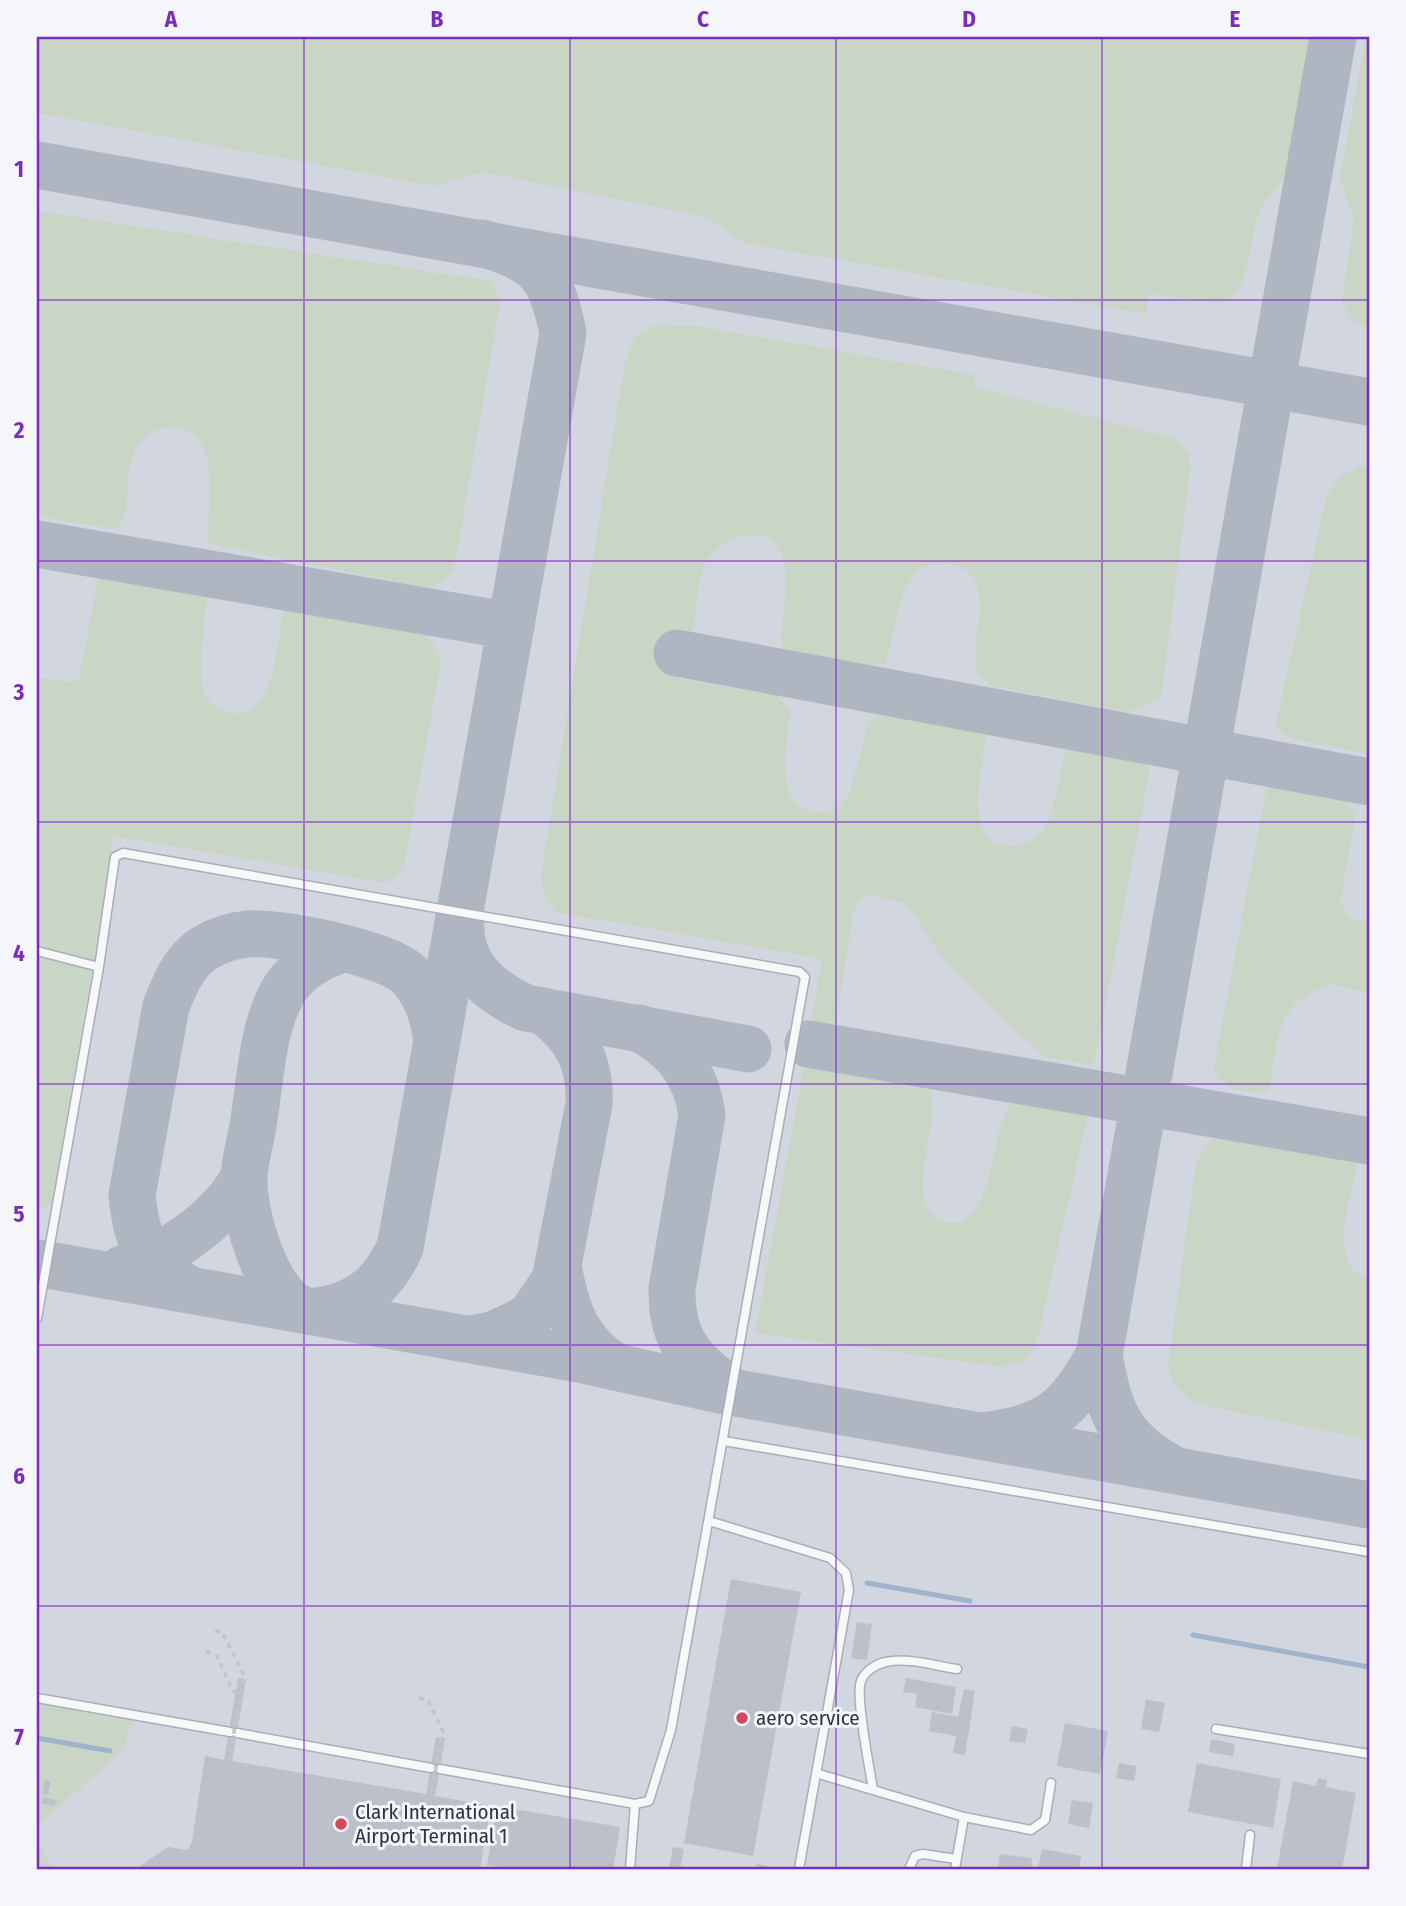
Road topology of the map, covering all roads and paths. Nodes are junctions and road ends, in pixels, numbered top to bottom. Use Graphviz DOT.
graph roads {
  1 [pos="37,951"];
  2 [pos="99,967"];
  3 [pos="37,1318"];
  4 [pos="724,1441"];
  5 [pos="709,1521"];
  6 [pos="1369,1552"];
  7 [pos="215,1631"];
  8 [pos="206,1651"];
  9 [pos="957,1669"];
  10 [pos="241,1693"];
  11 [pos="37,1698"];
  12 [pos="419,1699"];
  13 [pos="1216,1729"];
  14 [pos="1369,1754"];
  15 [pos="229,1760"];
  16 [pos="819,1774"];
  17 [pos="1051,1783"];
  18 [pos="873,1790"];
  19 [pos="431,1795"];
  20 [pos="635,1804"];
  21 [pos="964,1817"];
  22 [pos="1250,1835"];
  23 [pos="956,1859"];
  24 [pos="629,1869"];
  25 [pos="799,1869"];
  26 [pos="909,1869"];
  27 [pos="955,1869"];
  28 [pos="1246,1869"];
  1 -- 2 [label="lane"];
  2 -- 3 [label="lane"];
  2 -- 4 [label="lane"];
  4 -- 5 [label="lane"];
  4 -- 6 [label="lane"];
  5 -- 16 [label="lane"];
  5 -- 20 [label="lane"];
  7 -- 10 [label="path, bridge"];
  8 -- 10 [label="path"];
  9 -- 18 [label="lane"];
  10 -- 15 [label="path, bridge"];
  11 -- 20 [label="lane"];
  12 -- 19 [label="path, bridge"];
  13 -- 14 [label="lane"];
  16 -- 18 [label="lane"];
  16 -- 25 [label="lane"];
  17 -- 21 [label="lane"];
  18 -- 21 [label="lane"];
  20 -- 24 [label="lane"];
  21 -- 23 [label="lane"];
  22 -- 28 [label="lane"];
  23 -- 26 [label="lane"];
  23 -- 27 [label="lane"];
}
